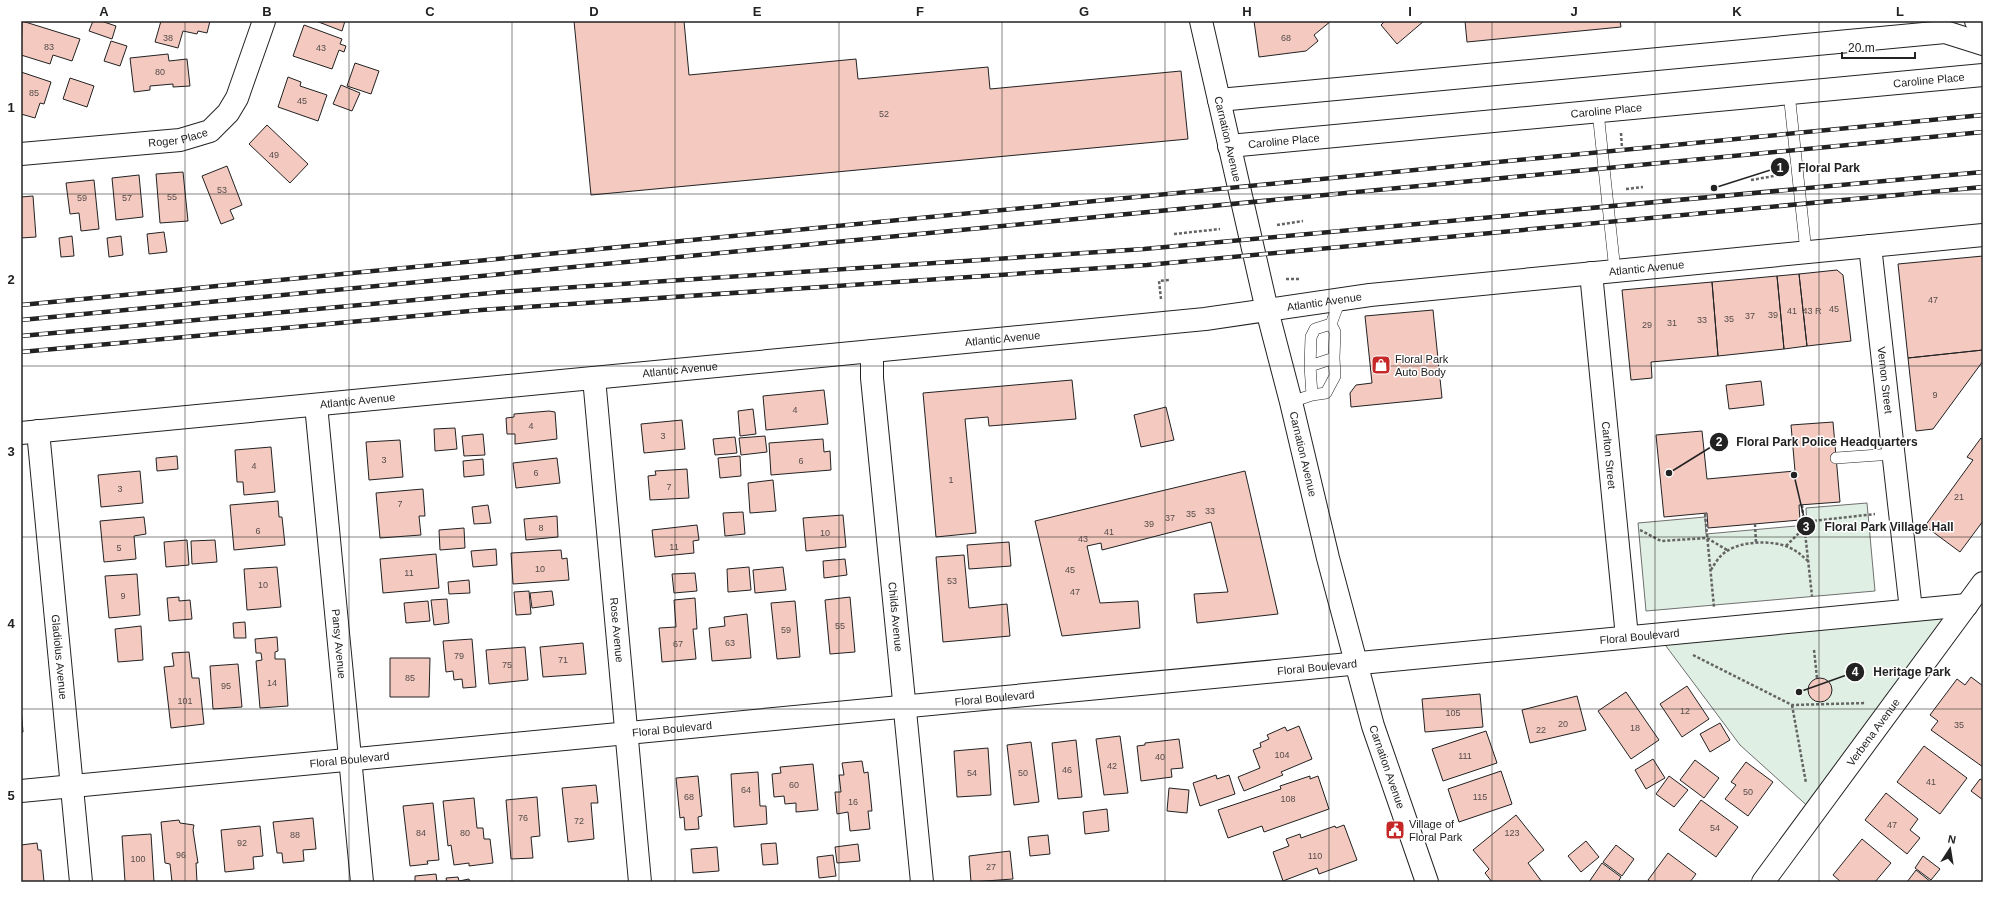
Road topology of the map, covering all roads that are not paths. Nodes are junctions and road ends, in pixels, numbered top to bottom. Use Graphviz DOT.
graph roads {
  1 [pos="264,21"];
  2 [pos="1201,21"];
  3 [pos="1976,21"];
  4 [pos="1983,27"];
  5 [pos="1983,44"];
  6 [pos="1983,74"];
  7 [pos="1789,93"];
  8 [pos="1219,100"];
  9 [pos="1598,112"];
  10 [pos="1229,146"];
  11 [pos="21,154"];
  12 [pos="1983,235"];
  13 [pos="1870,246"];
  14 [pos="1806,252"];
  15 [pos="1615,271"];
  16 [pos="1591,273"];
  17 [pos="1340,300"];
  18 [pos="1267,310"];
  19 [pos="1331,324"];
  20 [pos="872,351"];
  21 [pos="1334,358"];
  22 [pos="1310,366"];
  23 [pos="594,378"];
  24 [pos="1312,395"];
  25 [pos="1292,402"];
  26 [pos="316,405"];
  27 [pos="29,432"];
  28 [pos="1893,454"];
  29 [pos="1836,458"];
  30 [pos="1983,583"];
  31 [pos="1967,605"];
  32 [pos="1911,610"];
  33 [pos="1627,637"];
  34 [pos="1357,663"];
  35 [pos="905,706"];
  36 [pos="627,733"];
  37 [pos="350,760"];
  38 [pos="72,786"];
  39 [pos="21,791"];
  40 [pos="81,882"];
  41 [pos="362,882"];
  42 [pos="640,882"];
  43 [pos="922,882"];
  44 [pos="1427,882"];
  45 [pos="1763,882"];
  1 -- 11 [label="street, Roger Place"];
  2 -- 8 [label="street, Carnation Avenue"];
  3 -- 4 [label="street"];
  5 -- 8 [label="street"];
  6 -- 7 [label="street, Caroline Place"];
  7 -- 9 [label="street, Caroline Place"];
  7 -- 14 [label="lane"];
  8 -- 10 [label="street, Carnation Avenue"];
  9 -- 10 [label="street, Caroline Place"];
  9 -- 15 [label="lane"];
  10 -- 18 [label="street, Carnation Avenue"];
  12 -- 13 [label="street, Atlantic Avenue"];
  13 -- 14 [label="street, Atlantic Avenue"];
  13 -- 28 [label="street, Vernon Street"];
  14 -- 15 [label="street, Atlantic Avenue"];
  15 -- 16 [label="street, Atlantic Avenue"];
  16 -- 17 [label="street, Atlantic Avenue"];
  16 -- 33 [label="street, Carlton Street"];
  17 -- 18 [label="street, Atlantic Avenue"];
  17 -- 19 [label="lane"];
  18 -- 20 [label="street, Atlantic Avenue"];
  18 -- 25 [label="street, Carnation Avenue"];
  19 -- 21 [label="lane"];
  19 -- 22 [label="lane"];
  20 -- 23 [label="street, Atlantic Avenue"];
  20 -- 35 [label="street, Childs Avenue"];
  21 -- 22 [label="lane"];
  21 -- 24 [label="lane"];
  22 -- 24 [label="lane"];
  23 -- 26 [label="street, Atlantic Avenue"];
  23 -- 36 [label="street, Rose Avenue"];
  24 -- 25 [label="lane"];
  25 -- 34 [label="street, Carnation Avenue"];
  26 -- 27 [label="street, Atlantic Avenue"];
  26 -- 37 [label="street, Pansy Avenue"];
  27 -- 38 [label="street, Gladiolus Avenue"];
  28 -- 29 [label="lane"];
  28 -- 32 [label="street, Vernon Street"];
  30 -- 31 [label="street, Verbena Avenue"];
  31 -- 32 [label="street, Floral Boulevard"];
  31 -- 45 [label="street, Verbena Avenue"];
  32 -- 33 [label="street, Floral Boulevard"];
  33 -- 34 [label="street, Floral Boulevard"];
  34 -- 35 [label="street, Floral Boulevard"];
  34 -- 44 [label="street, Carnation Avenue"];
  35 -- 36 [label="street, Floral Boulevard"];
  35 -- 43 [label="street, Childs Avenue"];
  36 -- 37 [label="street, Floral Boulevard"];
  36 -- 42 [label="street, Rose Avenue"];
  37 -- 38 [label="street, Floral Boulevard"];
  37 -- 41 [label="street, Pansy Avenue"];
  38 -- 39 [label="street, Floral Boulevard"];
  38 -- 40 [label="street, Gladiolus Avenue"];
}
